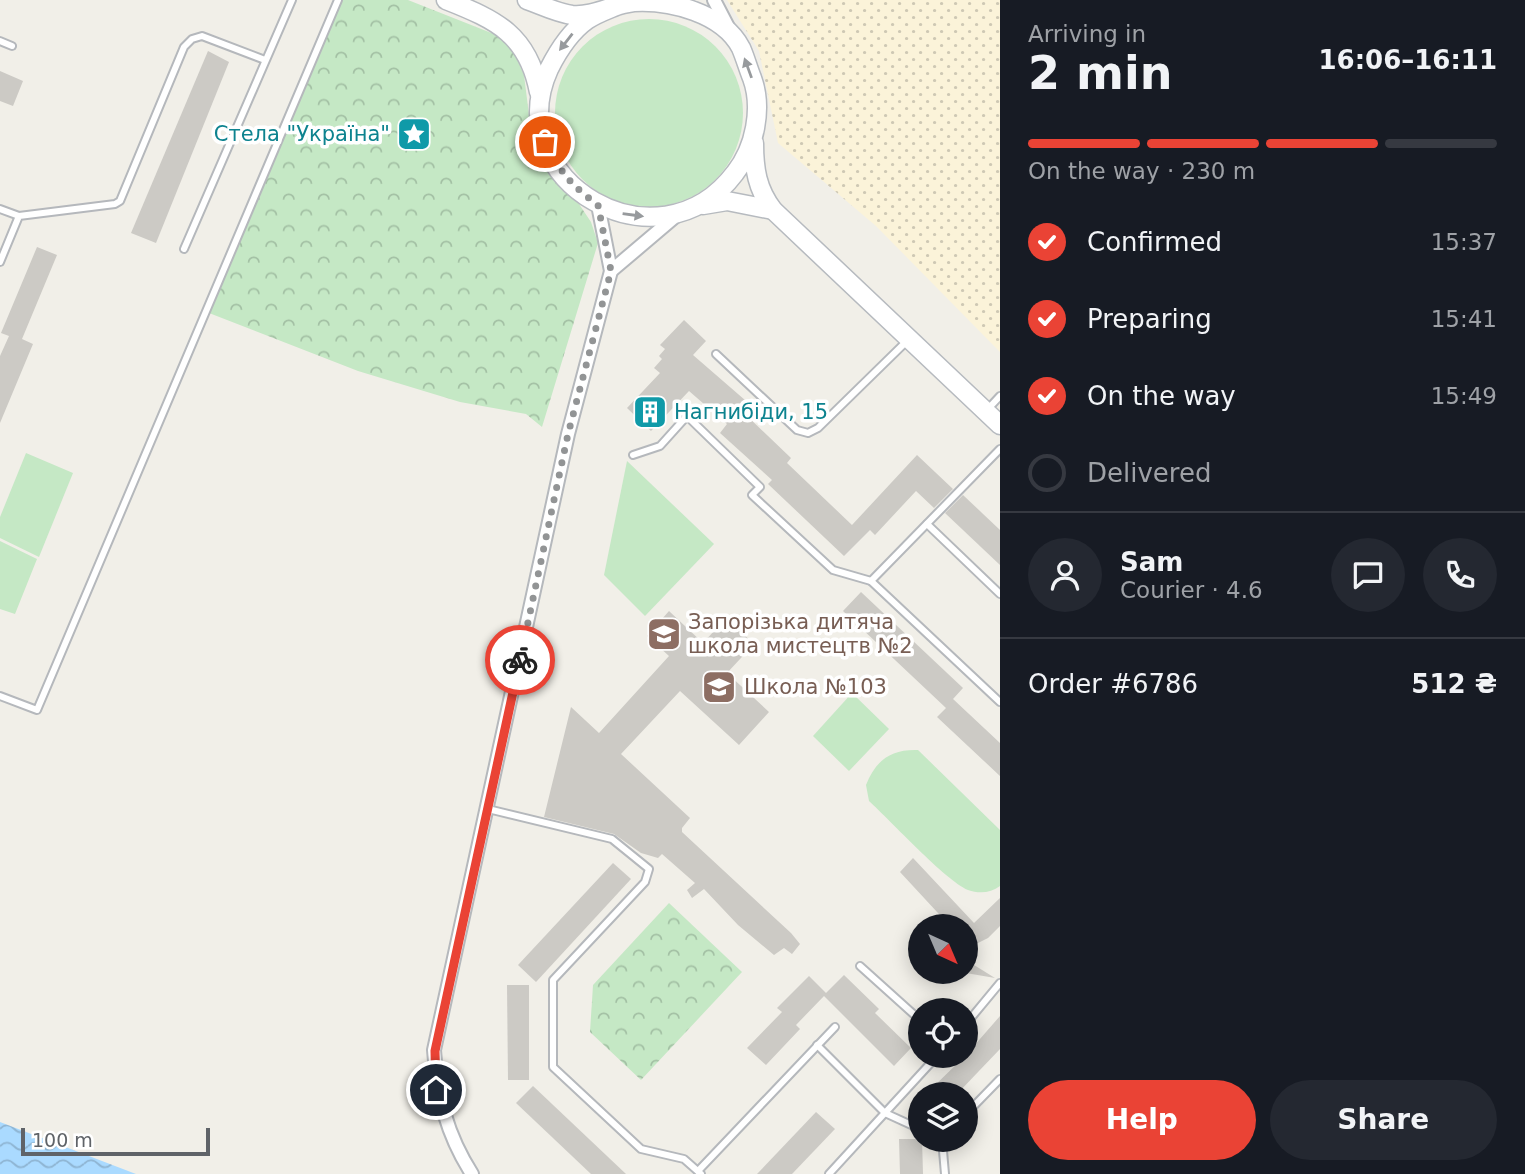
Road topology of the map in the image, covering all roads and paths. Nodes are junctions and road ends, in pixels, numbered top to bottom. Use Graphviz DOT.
graph roads {
  1 [pos="292,0"];
  2 [pos="338,0"];
  3 [pos="446,0"];
  4 [pos="527,0"];
  5 [pos="714,0"];
  6 [pos="628,2"];
  7 [pos="733,37"];
  8 [pos="0,41"];
  9 [pos="12,47"];
  10 [pos="265,60"];
  11 [pos="540,99"];
  12 [pos="754,132"];
  13 [pos="598,205"];
  14 [pos="0,209"];
  15 [pos="773,209"];
  16 [pos="680,213"];
  17 [pos="19,216"];
  18 [pos="184,249"];
  19 [pos="0,262"];
  20 [pos="611,271"];
  21 [pos="910,338"];
  22 [pos="716,354"];
  23 [pos="1000,396"];
  24 [pos="985,411"];
  25 [pos="1000,425"];
  26 [pos="1000,449"];
  27 [pos="633,455"];
  28 [pos="927,524"];
  29 [pos="871,581"];
  30 [pos="1000,594"];
  31 [pos="0,696"];
  32 [pos="1000,702"];
  33 [pos="488,809"];
  34 [pos="860,965"];
  35 [pos="1000,983"];
  36 [pos="908,1009"];
  37 [pos="978,1010"];
  38 [pos="835,1027"];
  39 [pos="817,1045"];
  40 [pos="926,1068"];
  41 [pos="1000,1079"];
  42 [pos="978,1102"];
  43 [pos="885,1113"];
  44 [pos="908,1124"];
  45 [pos="943,1152"];
  46 [pos="699,1173"];
  47 [pos="472,1174"];
  48 [pos="829,1174"];
  49 [pos="945,1174"];
  1 -- 10 [label="lane"];
  2 -- 31 [label="lane"];
  3 -- 11 [label="street"];
  4 -- 6 [label="street"];
  5 -- 7 [label="street"];
  6 -- 7 [label="street"];
  6 -- 11 [label="street, one-way"];
  12 -- 7 [label="street, one-way"];
  8 -- 9 [label="lane"];
  10 -- 17 [label="lane"];
  10 -- 18 [label="lane"];
  11 -- 13 [label="street"];
  12 -- 15 [label="street"];
  12 -- 16 [label="street"];
  13 -- 16 [label="street, one-way"];
  13 -- 20 [label="street"];
  14 -- 17 [label="lane"];
  15 -- 16 [label="street"];
  15 -- 21 [label="street"];
  16 -- 20 [label="street"];
  17 -- 19 [label="lane"];
  20 -- 33 [label="street"];
  21 -- 22 [label="lane"];
  21 -- 24 [label="street"];
  23 -- 24 [label="lane"];
  24 -- 25 [label="street"];
  26 -- 28 [label="lane"];
  27 -- 29 [label="lane"];
  28 -- 29 [label="lane"];
  28 -- 30 [label="lane"];
  29 -- 32 [label="lane"];
  33 -- 46 [label="lane"];
  33 -- 47 [label="street"];
  34 -- 36 [label="lane"];
  35 -- 37 [label="lane"];
  38 -- 39 [label="lane"];
  39 -- 43 [label="lane"];
  39 -- 46 [label="lane"];
  40 -- 43 [label="lane"];
  41 -- 42 [label="lane"];
  43 -- 44 [label="lane"];
  43 -- 48 [label="lane"];
  45 -- 49 [label="lane"];
}
